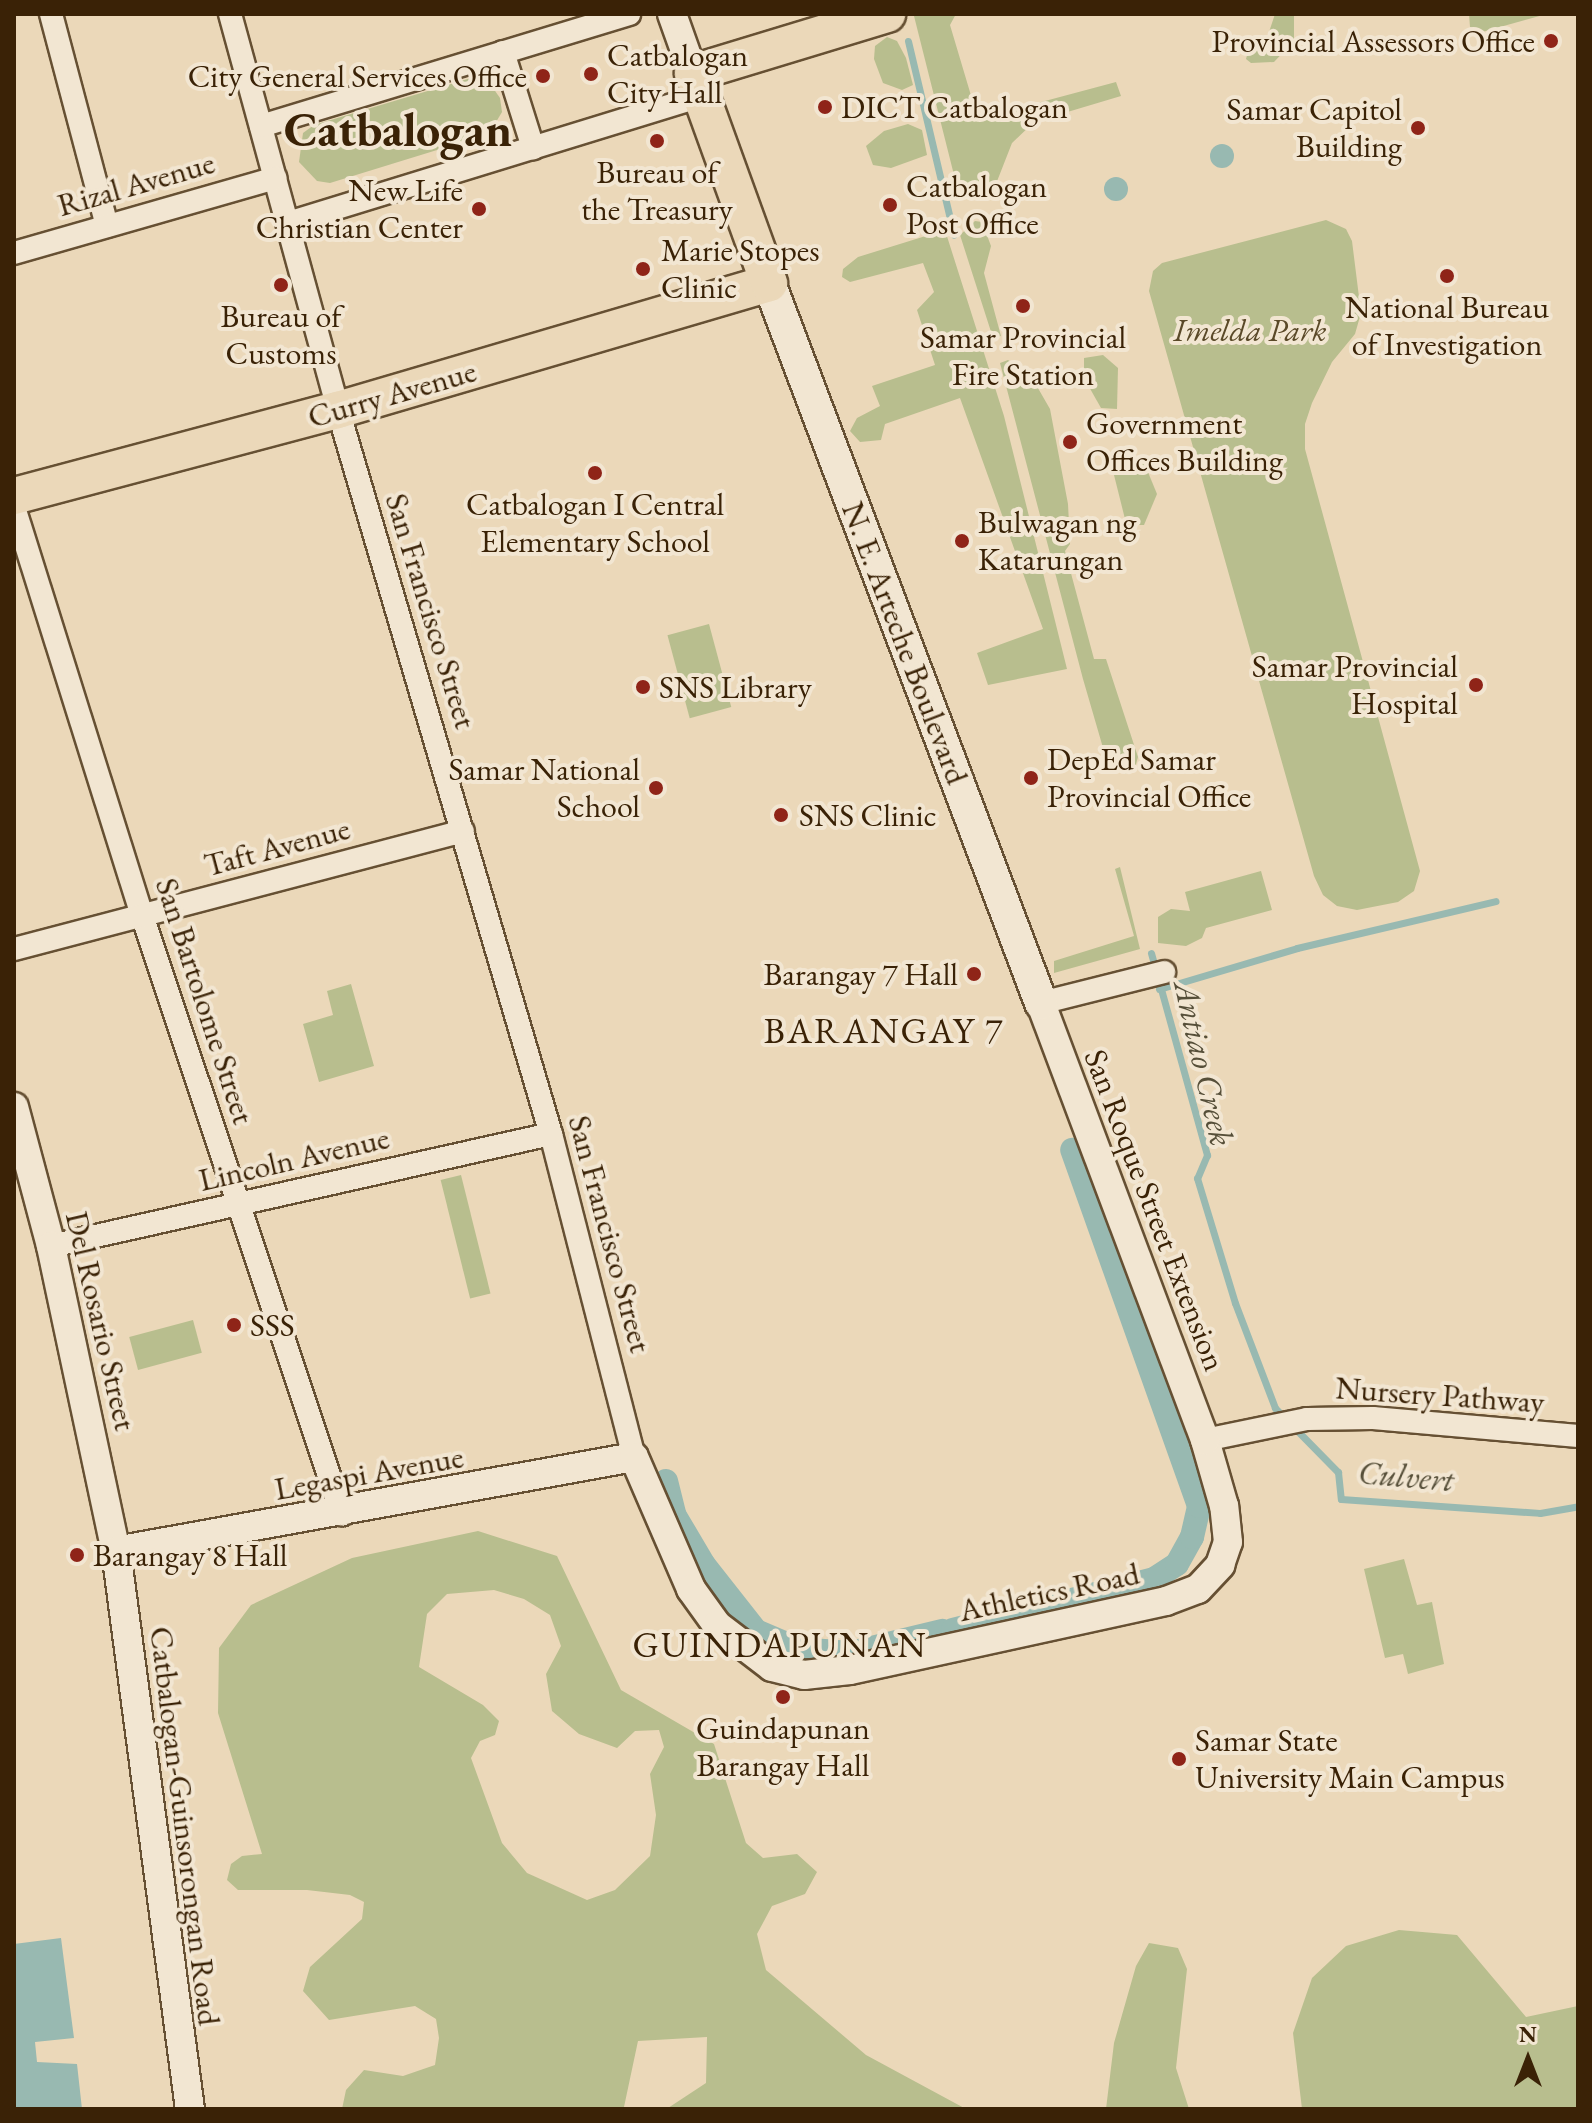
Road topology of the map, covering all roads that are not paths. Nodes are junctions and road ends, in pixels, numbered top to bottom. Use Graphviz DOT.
graph roads {
  1 [pos="51,14"];
  2 [pos="230,14"];
  3 [pos="629,14"];
  4 [pos="672,14"];
  5 [pos="880,16"];
  6 [pos="503,52"];
  7 [pos="698,85"];
  8 [pos="261,126"];
  9 [pos="533,148"];
  10 [pos="275,178"];
  11 [pos="288,223"];
  12 [pos="107,226"];
  13 [pos="14,253"];
  14 [pos="769,283"];
  15 [pos="338,410"];
  16 [pos="14,496"];
  17 [pos="14,507"];
  18 [pos="463,831"];
  19 [pos="142,915"];
  20 [pos="14,949"];
  21 [pos="1155,974"];
  22 [pos="1041,1003"];
  23 [pos="14,1107"];
  24 [pos="551,1134"];
  25 [pos="239,1204"];
  26 [pos="51,1246"];
  27 [pos="1578,1436"];
  28 [pos="1205,1440"];
  29 [pos="634,1457"];
  30 [pos="342,1514"];
  31 [pos="116,1551"];
  32 [pos="190,2109"];
  1 -- 12 [label="street"];
  2 -- 8 [label="street, San Francisco Street"];
  3 -- 6 [label="street"];
  4 -- 7 [label="street"];
  5 -- 7 [label="main road"];
  6 -- 8 [label="street"];
  6 -- 9 [label="street"];
  7 -- 9 [label="street"];
  7 -- 14 [label="main road"];
  8 -- 10 [label="street, San Francisco Street"];
  9 -- 11 [label="street"];
  10 -- 11 [label="street, San Francisco Street"];
  10 -- 12 [label="street, Rizal Avenue"];
  11 -- 15 [label="street, San Francisco Street"];
  12 -- 13 [label="street, Rizal Avenue"];
  14 -- 15 [label="main road, Curry Avenue"];
  14 -- 22 [label="main road, N. E. Arteche Boulevard"];
  15 -- 16 [label="main road, Curry Avenue"];
  15 -- 18 [label="street, San Francisco Street"];
  17 -- 19 [label="street, San Bartolome Street"];
  18 -- 19 [label="street, Taft Avenue"];
  18 -- 24 [label="street, San Francisco Street"];
  19 -- 20 [label="street, Taft Avenue"];
  19 -- 25 [label="street, San Bartolome Street"];
  21 -- 22 [label="street"];
  22 -- 28 [label="street, San Roque Street Extension"];
  23 -- 26 [label="street, Del Rosario Street"];
  24 -- 25 [label="street, Lincoln Avenue"];
  24 -- 29 [label="street, San Francisco Street"];
  25 -- 26 [label="street, Lincoln Avenue"];
  25 -- 30 [label="street, San Bartolome Street"];
  26 -- 31 [label="street, Del Rosario Street"];
  27 -- 28 [label="street, Nursery Pathway"];
  28 -- 29 [label="street, Athletics Road"];
  29 -- 30 [label="street, Legaspi Avenue"];
  30 -- 31 [label="street, Legaspi Avenue"];
  31 -- 32 [label="street, Catbalogan-Guinsorongan Road"];
}
